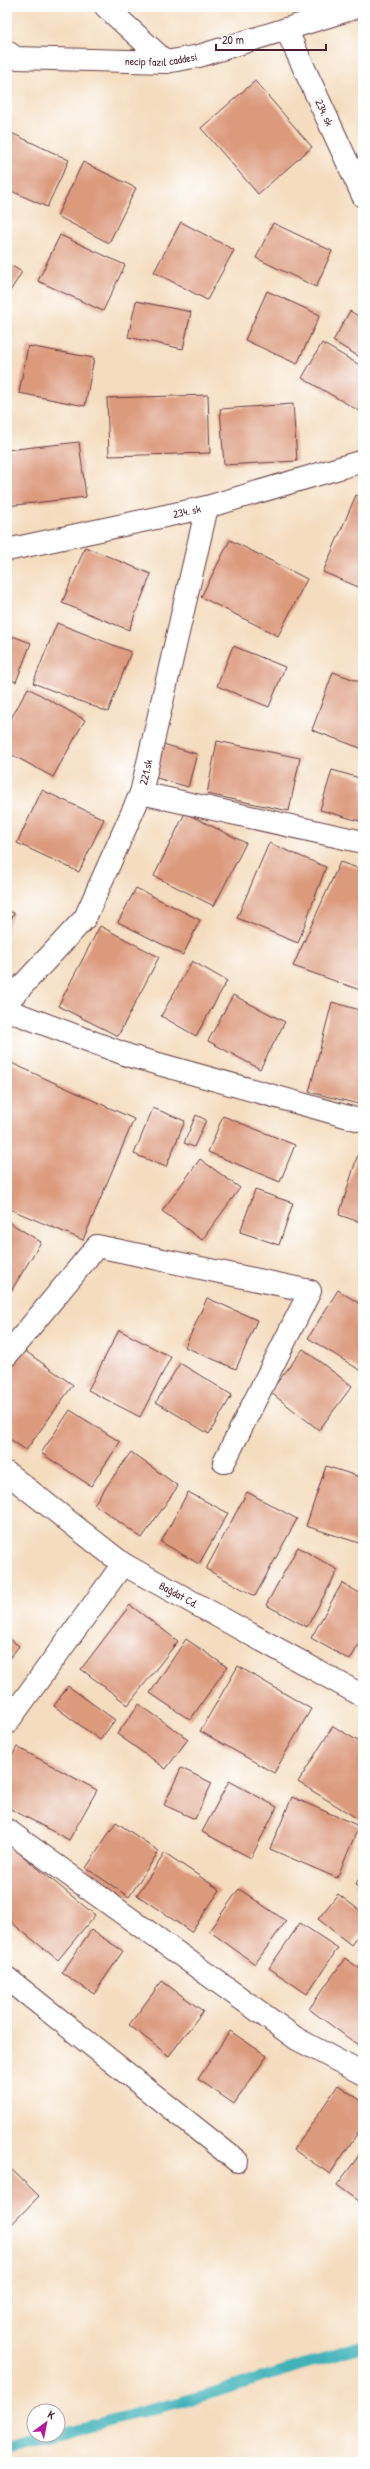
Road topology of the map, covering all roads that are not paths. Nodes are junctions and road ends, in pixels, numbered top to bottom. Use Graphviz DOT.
graph roads {
  1 [pos="106,7"];
  2 [pos="358,7"];
  3 [pos="286,29"];
  4 [pos="10,59"];
  5 [pos="166,62"];
  6 [pos="363,196"];
  7 [pos="363,461"];
  8 [pos="207,507"];
  9 [pos="7,550"];
  10 [pos="141,793"];
  11 [pos="363,842"];
  12 [pos="7,1002"];
  13 [pos="7,1010"];
  14 [pos="363,1121"];
  15 [pos="7,1355"];
  16 [pos="224,1462"];
  17 [pos="7,1473"];
  18 [pos="124,1564"];
  19 [pos="363,1696"];
  20 [pos="7,1723"];
  21 [pos="7,1830"];
  22 [pos="7,1978"];
  23 [pos="363,2074"];
  24 [pos="237,2161"];
  1 -- 5 [label="street"];
  2 -- 3 [label="street, necip fazıl caddesi"];
  3 -- 5 [label="street, necip fazıl caddesi"];
  3 -- 6 [label="street, 234. sk"];
  4 -- 5 [label="street, necip fazıl caddesi"];
  7 -- 8 [label="street, 234. sk"];
  8 -- 9 [label="street, 234. sk"];
  8 -- 10 [label="street, 221.sk"];
  10 -- 11 [label="street"];
  10 -- 12 [label="street, 221.sk"];
  13 -- 14 [label="street"];
  15 -- 16 [label="street"];
  17 -- 18 [label="street, Bağdat Cd."];
  18 -- 19 [label="street, Bağdat Cd."];
  18 -- 20 [label="street"];
  21 -- 23 [label="street"];
  22 -- 24 [label="street"];
}
